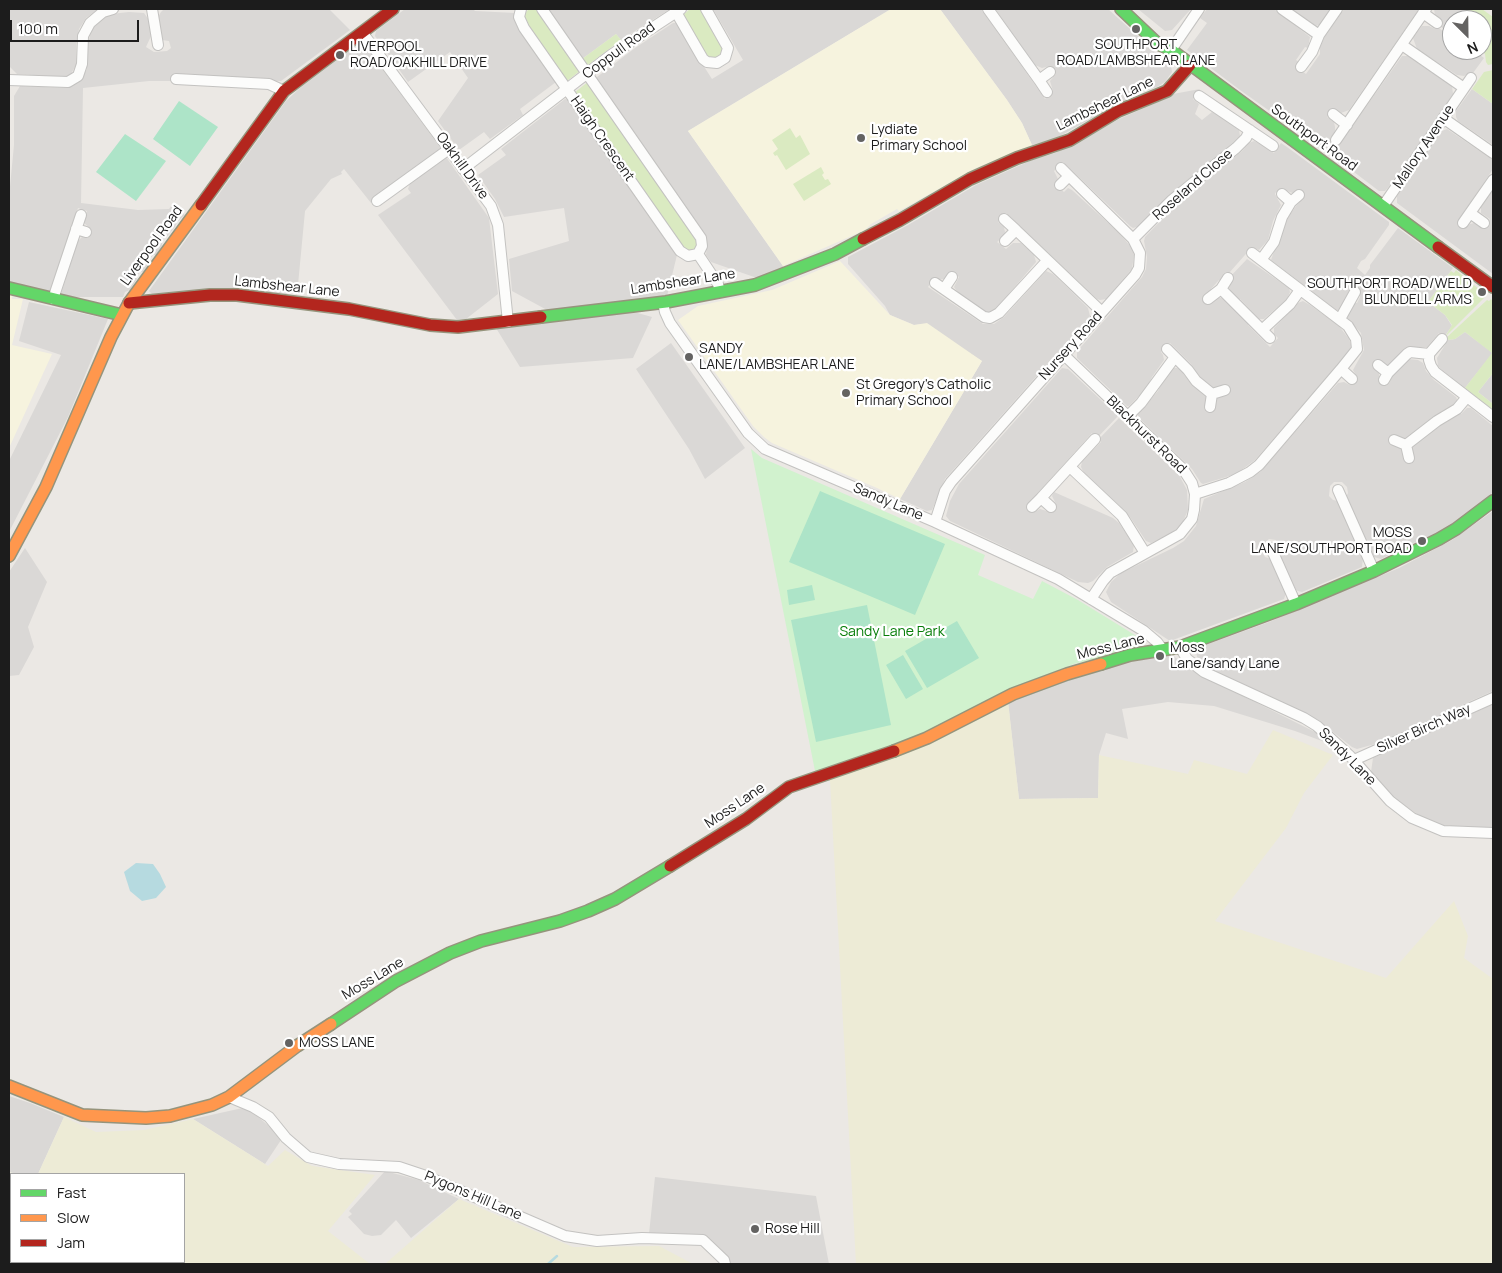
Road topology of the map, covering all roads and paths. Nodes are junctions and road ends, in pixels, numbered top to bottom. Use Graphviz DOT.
graph roads {
  1 [pos="113,9"];
  2 [pos="152,9"];
  3 [pos="393,9"];
  4 [pos="521,9"];
  5 [pos="542,9"];
  6 [pos="706,9"];
  7 [pos="988,9"];
  8 [pos="1121,9"];
  9 [pos="1199,9"];
  10 [pos="1282,9"];
  11 [pos="1337,9"];
  12 [pos="679,11"];
  13 [pos="1425,11"];
  14 [pos="1436,23"];
  15 [pos="362,32"];
  16 [pos="1319,35"];
  17 [pos="158,45"];
  18 [pos="1402,45"];
  19 [pos="1171,50"];
  20 [pos="1190,64"];
  21 [pos="1301,67"];
  22 [pos="1050,72"];
  23 [pos="587,74"];
  24 [pos="1471,78"];
  25 [pos="176,79"];
  26 [pos="9,80"];
  27 [pos="1039,80"];
  28 [pos="1464,88"];
  29 [pos="567,89"];
  30 [pos="284,91"];
  31 [pos="1047,92"];
  32 [pos="1199,96"];
  33 [pos="1332,114"];
  34 [pos="1444,118"];
  35 [pos="1346,125"];
  36 [pos="1250,130"];
  37 [pos="1336,140"];
  38 [pos="1273,146"];
  39 [pos="449,149"];
  40 [pos="1493,153"];
  41 [pos="1061,168"];
  42 [pos="463,169"];
  43 [pos="1069,176"];
  44 [pos="1493,180"];
  45 [pos="1060,185"];
  46 [pos="1282,194"];
  47 [pos="377,201"];
  48 [pos="1383,206"];
  49 [pos="1470,213"];
  50 [pos="81,215"];
  51 [pos="1004,219"];
  52 [pos="1463,223"];
  53 [pos="1484,223"];
  54 [pos="1016,230"];
  55 [pos="1134,239"];
  56 [pos="1005,241"];
  57 [pos="1252,253"];
  58 [pos="698,254"];
  59 [pos="1261,260"];
  60 [pos="1047,261"];
  61 [pos="952,277"];
  62 [pos="1228,278"];
  63 [pos="935,283"];
  64 [pos="1493,287"];
  65 [pos="9,288"];
  66 [pos="944,289"];
  67 [pos="1222,289"];
  68 [pos="1300,290"];
  69 [pos="720,292"];
  70 [pos="1355,292"];
  71 [pos="1208,299"];
  72 [pos="54,300"];
  73 [pos="129,303"];
  74 [pos="663,303"];
  75 [pos="1102,312"];
  76 [pos="122,315"];
  77 [pos="1340,319"];
  78 [pos="508,322"];
  79 [pos="1262,330"];
  80 [pos="1270,338"];
  81 [pos="1442,339"];
  82 [pos="1429,354"];
  83 [pos="1064,355"];
  84 [pos="1378,365"];
  85 [pos="1341,369"];
  86 [pos="1352,379"];
  87 [pos="1225,390"];
  88 [pos="1212,394"];
  89 [pos="1467,397"];
  90 [pos="1210,406"];
  91 [pos="1128,416"];
  92 [pos="1493,417"];
  93 [pos="1095,439"];
  94 [pos="1394,440"];
  95 [pos="1406,445"];
  96 [pos="1409,458"];
  97 [pos="1070,467"];
  98 [pos="1338,490"];
  99 [pos="1195,494"];
  100 [pos="1040,498"];
  101 [pos="1493,501"];
  102 [pos="1032,507"];
  103 [pos="1051,507"];
  104 [pos="935,522"];
  105 [pos="1271,548"];
  106 [pos="1146,553"];
  107 [pos="9,556"];
  108 [pos="1374,571"];
  109 [pos="1092,599"];
  110 [pos="1296,604"];
  111 [pos="1180,647"];
  112 [pos="1163,650"];
  113 [pos="1493,698"];
  114 [pos="1354,760"];
  115 [pos="1493,833"];
  116 [pos="9,1086"];
  117 [pos="228,1097"];
  118 [pos="725,1264"];
  1 -- 26 [label="street"];
  2 -- 17 [label="street"];
  3 -- 15 [label="street, Liverpool Road"];
  4 -- 29 [label="street, Haigh Crescent"];
  5 -- 23 [label="street, Haigh Crescent"];
  6 -- 12 [label="street"];
  7 -- 27 [label="street"];
  8 -- 19 [label="street, Southport Road"];
  9 -- 19 [label="street"];
  10 -- 16 [label="street"];
  11 -- 16 [label="street"];
  12 -- 23 [label="street, Coppull Road"];
  13 -- 14 [label="street"];
  13 -- 18 [label="street"];
  15 -- 30 [label="street, Liverpool Road"];
  15 -- 39 [label="street, Oakhill Drive"];
  16 -- 21 [label="street"];
  18 -- 28 [label="street"];
  18 -- 35 [label="street"];
  19 -- 20 [label="street, Southport Road"];
  20 -- 48 [label="street, Southport Road"];
  20 -- 69 [label="street, Lambshear Lane"];
  22 -- 27 [label="street"];
  23 -- 29 [label="street, Coppull Road"];
  23 -- 58 [label="street, Haigh Crescent"];
  24 -- 28 [label="street, Mallory Avenue"];
  25 -- 30 [label="street"];
  27 -- 31 [label="street"];
  28 -- 34 [label="street, Mallory Avenue"];
  29 -- 42 [label="street, Coppull Road"];
  29 -- 58 [label="street, Haigh Crescent"];
  30 -- 73 [label="street, Liverpool Road"];
  32 -- 36 [label="street"];
  33 -- 35 [label="street"];
  34 -- 40 [label="street"];
  34 -- 48 [label="street, Mallory Avenue"];
  35 -- 37 [label="street"];
  36 -- 38 [label="street"];
  36 -- 55 [label="street, Roseland Close"];
  39 -- 42 [label="street, Oakhill Drive"];
  39 -- 47 [label="street"];
  41 -- 43 [label="street"];
  42 -- 78 [label="street, Oakhill Drive"];
  43 -- 45 [label="street"];
  43 -- 55 [label="street"];
  44 -- 49 [label="street"];
  46 -- 59 [label="street"];
  48 -- 64 [label="street, Southport Road"];
  49 -- 52 [label="street"];
  49 -- 53 [label="street"];
  50 -- 72 [label="street"];
  51 -- 54 [label="street"];
  54 -- 56 [label="street"];
  54 -- 60 [label="street"];
  55 -- 75 [label="street, Nursery Road"];
  57 -- 59 [label="street"];
  58 -- 69 [label="street, Haigh Crescent"];
  59 -- 68 [label="street"];
  60 -- 66 [label="street"];
  60 -- 75 [label="street"];
  61 -- 66 [label="street"];
  62 -- 67 [label="street"];
  63 -- 66 [label="street"];
  65 -- 72 [label="street"];
  67 -- 71 [label="street"];
  67 -- 79 [label="street"];
  68 -- 77 [label="street"];
  68 -- 79 [label="street"];
  69 -- 74 [label="street, Lambshear Lane"];
  70 -- 77 [label="street"];
  72 -- 76 [label="street"];
  73 -- 76 [label="street, Liverpool Road"];
  73 -- 78 [label="street, Lambshear Lane"];
  74 -- 78 [label="street, Lambshear Lane"];
  74 -- 104 [label="street, Sandy Lane"];
  75 -- 83 [label="street, Nursery Road"];
  76 -- 107 [label="street, Liverpool Road"];
  77 -- 85 [label="street"];
  79 -- 80 [label="street"];
  81 -- 82 [label="street"];
  82 -- 84 [label="street"];
  82 -- 89 [label="street"];
  83 -- 91 [label="street, Blackhurst Road"];
  83 -- 104 [label="street, Nursery Road"];
  85 -- 86 [label="street"];
  85 -- 99 [label="street"];
  87 -- 88 [label="street"];
  88 -- 90 [label="street"];
  88 -- 91 [label="street"];
  89 -- 92 [label="street"];
  89 -- 95 [label="street"];
  91 -- 99 [label="street, Blackhurst Road"];
  93 -- 97 [label="street"];
  94 -- 95 [label="street"];
  95 -- 96 [label="street"];
  97 -- 100 [label="street"];
  97 -- 106 [label="street"];
  98 -- 108 [label="street"];
  99 -- 106 [label="street"];
  100 -- 102 [label="street"];
  100 -- 103 [label="street"];
  101 -- 108 [label="street, Moss Lane"];
  104 -- 109 [label="street, Sandy Lane"];
  105 -- 110 [label="street"];
  106 -- 109 [label="street"];
  108 -- 110 [label="street, Moss Lane"];
  109 -- 112 [label="street, Sandy Lane"];
  110 -- 111 [label="street, Moss Lane"];
  111 -- 112 [label="street, Moss Lane"];
  111 -- 114 [label="street, Sandy Lane"];
  112 -- 117 [label="street, Moss Lane"];
  113 -- 114 [label="street, Silver Birch Way"];
  114 -- 115 [label="street, Sandy Lane"];
  116 -- 117 [label="street, Moss Lane"];
  117 -- 118 [label="street, Pygons Hill Lane"];
}
